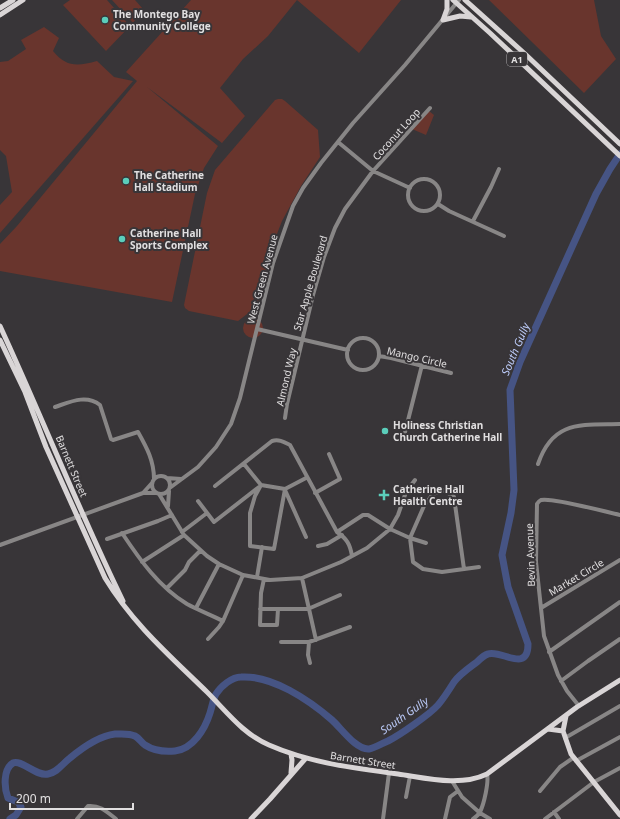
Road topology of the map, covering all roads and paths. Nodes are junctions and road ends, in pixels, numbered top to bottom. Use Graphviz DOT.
graph roads {
  1 [pos="13,0"];
  2 [pos="23,0"];
  3 [pos="447,0"];
  4 [pos="465,0"];
  5 [pos="456,1"];
  6 [pos="0,8"];
  7 [pos="0,14"];
  8 [pos="471,16"];
  9 [pos="442,20"];
  10 [pos="430,108"];
  11 [pos="338,142"];
  12 [pos="620,144"];
  13 [pos="620,156"];
  14 [pos="499,169"];
  15 [pos="373,171"];
  16 [pos="410,188"];
  17 [pos="438,204"];
  18 [pos="473,221"];
  19 [pos="504,236"];
  20 [pos="0,326"];
  21 [pos="257,329"];
  22 [pos="0,340"];
  23 [pos="303,340"];
  24 [pos="348,350"];
  25 [pos="379,356"];
  26 [pos="422,365"];
  27 [pos="451,373"];
  28 [pos="55,407"];
  29 [pos="285,418"];
  30 [pos="620,424"];
  31 [pos="403,440"];
  32 [pos="329,454"];
  33 [pos="244,464"];
  34 [pos="538,464"];
  35 [pos="154,468"];
  36 [pos="162,476"];
  37 [pos="167,478"];
  38 [pos="306,478"];
  39 [pos="181,479"];
  40 [pos="415,480"];
  41 [pos="153,481"];
  42 [pos="261,485"];
  43 [pos="215,486"];
  44 [pos="170,489"];
  45 [pos="285,489"];
  46 [pos="143,493"];
  47 [pos="315,493"];
  48 [pos="158,494"];
  49 [pos="198,501"];
  50 [pos="168,506"];
  51 [pos="207,513"];
  52 [pos="80,515"];
  53 [pos="172,515"];
  54 [pos="620,515"];
  55 [pos="390,529"];
  56 [pos="336,532"];
  57 [pos="122,533"];
  58 [pos="183,533"];
  59 [pos="342,536"];
  60 [pos="306,537"];
  61 [pos="410,538"];
  62 [pos="107,539"];
  63 [pos="426,543"];
  64 [pos="0,545"];
  65 [pos="318,546"];
  66 [pos="262,547"];
  67 [pos="200,551"];
  68 [pos="352,556"];
  69 [pos="620,560"];
  70 [pos="142,562"];
  71 [pos="219,564"];
  72 [pos="479,567"];
  73 [pos="464,569"];
  74 [pos="243,575"];
  75 [pos="257,577"];
  76 [pos="302,578"];
  77 [pos="264,579"];
  78 [pos="167,588"];
  79 [pos="340,596"];
  80 [pos="620,602"];
  81 [pos="196,608"];
  82 [pos="541,608"];
  83 [pos="260,609"];
  84 [pos="278,609"];
  85 [pos="308,609"];
  86 [pos="223,621"];
  87 [pos="350,627"];
  88 [pos="208,639"];
  89 [pos="620,639"];
  90 [pos="316,640"];
  91 [pos="281,642"];
  92 [pos="309,642"];
  93 [pos="549,652"];
  94 [pos="310,663"];
  95 [pos="620,680"];
  96 [pos="562,681"];
  97 [pos="578,706"];
  98 [pos="620,706"];
  99 [pos="566,716"];
  100 [pos="548,728"];
  101 [pos="563,731"];
  102 [pos="620,737"];
  103 [pos="565,738"];
  104 [pos="291,754"];
  105 [pos="306,758"];
  106 [pos="574,759"];
  107 [pos="620,768"];
  108 [pos="389,773"];
  109 [pos="291,774"];
  110 [pos="487,774"];
  111 [pos="410,776"];
  112 [pos="452,781"];
  113 [pos="594,782"];
  114 [pos="458,791"];
  115 [pos="540,792"];
  116 [pos="406,797"];
  117 [pos="620,805"];
  118 [pos="615,808"];
  119 [pos="554,812"];
  120 [pos="480,813"];
  121 [pos="620,815"];
  122 [pos="77,819"];
  123 [pos="116,819"];
  124 [pos="251,819"];
  125 [pos="383,819"];
  126 [pos="446,819"];
  127 [pos="473,819"];
  128 [pos="490,819"];
  129 [pos="545,819"];
  130 [pos="559,819"];
  1 -- 6 [label="main road"];
  2 -- 7 [label="main road"];
  3 -- 9 [label="main road"];
  4 -- 12 [label="main road, A1"];
  5 -- 8 [label="main road, A1"];
  5 -- 9 [label="street, West Green Avenue"];
  8 -- 9 [label="main road"];
  8 -- 13 [label="main road, A1"];
  9 -- 11 [label="street, West Green Avenue"];
  10 -- 15 [label="street, Coconut Loop"];
  11 -- 15 [label="street"];
  11 -- 21 [label="street, West Green Avenue"];
  14 -- 18 [label="street"];
  15 -- 16 [label="street"];
  15 -- 23 [label="street, Star Apple Boulevard"];
  16 -- 17 [label="street"];
  16 -- 17 [label="street"];
  17 -- 18 [label="street"];
  18 -- 19 [label="street"];
  20 -- 52 [label="main road, Barnett Street"];
  21 -- 23 [label="street"];
  21 -- 39 [label="street, West Green Avenue"];
  22 -- 52 [label="main road, Barnett Street"];
  23 -- 24 [label="street"];
  23 -- 29 [label="street, Almond Way"];
  24 -- 25 [label="street"];
  24 -- 25 [label="street"];
  25 -- 26 [label="street, Mango Circle"];
  26 -- 27 [label="street, Mango Circle"];
  26 -- 31 [label="street"];
  28 -- 35 [label="street"];
  30 -- 34 [label="street"];
  32 -- 47 [label="street"];
  33 -- 38 [label="street"];
  33 -- 42 [label="street"];
  33 -- 43 [label="street"];
  35 -- 36 [label="street"];
  35 -- 41 [label="street"];
  36 -- 37 [label="street"];
  36 -- 41 [label="street"];
  37 -- 39 [label="street"];
  37 -- 44 [label="street"];
  38 -- 45 [label="street"];
  38 -- 47 [label="street"];
  39 -- 44 [label="street, West Green Avenue"];
  40 -- 55 [label="street"];
  41 -- 46 [label="street"];
  41 -- 48 [label="street"];
  42 -- 45 [label="street"];
  42 -- 51 [label="street"];
  42 -- 66 [label="street"];
  44 -- 48 [label="street"];
  44 -- 50 [label="street"];
  45 -- 60 [label="street"];
  45 -- 66 [label="street"];
  46 -- 48 [label="street"];
  46 -- 52 [label="street"];
  47 -- 56 [label="street"];
  48 -- 50 [label="street"];
  49 -- 51 [label="street"];
  50 -- 53 [label="street"];
  51 -- 58 [label="street"];
  52 -- 64 [label="street"];
  52 -- 104 [label="main road, Barnett Street"];
  53 -- 57 [label="street"];
  53 -- 58 [label="street"];
  54 -- 82 [label="street, Bevin Avenue"];
  55 -- 56 [label="street"];
  55 -- 61 [label="street"];
  55 -- 68 [label="street"];
  56 -- 59 [label="street"];
  57 -- 62 [label="street"];
  57 -- 70 [label="street"];
  58 -- 67 [label="street"];
  58 -- 70 [label="street"];
  59 -- 65 [label="street"];
  59 -- 68 [label="street"];
  61 -- 63 [label="street"];
  61 -- 73 [label="street"];
  61 -- 73 [label="street"];
  66 -- 75 [label="street"];
  67 -- 71 [label="street"];
  67 -- 78 [label="street"];
  68 -- 76 [label="street"];
  69 -- 82 [label="street, Market Circle"];
  70 -- 78 [label="street"];
  71 -- 74 [label="street"];
  71 -- 81 [label="street"];
  72 -- 73 [label="street"];
  74 -- 75 [label="street"];
  74 -- 86 [label="street"];
  75 -- 77 [label="street"];
  76 -- 77 [label="street"];
  76 -- 85 [label="street"];
  77 -- 83 [label="street"];
  78 -- 81 [label="street"];
  79 -- 85 [label="street"];
  80 -- 93 [label="street"];
  81 -- 86 [label="street"];
  82 -- 93 [label="street, Bevin Avenue"];
  83 -- 84 [label="street"];
  83 -- 84 [label="street"];
  84 -- 85 [label="street"];
  85 -- 90 [label="street"];
  86 -- 88 [label="street"];
  87 -- 90 [label="street"];
  89 -- 96 [label="street"];
  90 -- 92 [label="street"];
  91 -- 92 [label="street"];
  92 -- 94 [label="street"];
  93 -- 96 [label="street, Bevin Avenue"];
  95 -- 97 [label="main road, Barnett Street"];
  96 -- 97 [label="street, Bevin Avenue"];
  97 -- 99 [label="main road, Barnett Street"];
  98 -- 103 [label="street"];
  99 -- 100 [label="main road, Barnett Street"];
  99 -- 101 [label="main road"];
  100 -- 101 [label="main road"];
  100 -- 110 [label="main road, Barnett Street"];
  101 -- 103 [label="main road"];
  102 -- 106 [label="street"];
  103 -- 106 [label="main road"];
  104 -- 105 [label="main road, Barnett Street"];
  104 -- 109 [label="main road"];
  105 -- 108 [label="main road, Barnett Street"];
  105 -- 109 [label="main road"];
  106 -- 113 [label="main road"];
  106 -- 115 [label="street"];
  107 -- 113 [label="street"];
  108 -- 111 [label="main road, Barnett Street"];
  108 -- 125 [label="street"];
  109 -- 124 [label="main road"];
  110 -- 112 [label="main road, Barnett Street"];
  110 -- 120 [label="street"];
  111 -- 112 [label="main road, Barnett Street"];
  111 -- 116 [label="street"];
  112 -- 114 [label="street"];
  113 -- 118 [label="main road"];
  113 -- 119 [label="street"];
  114 -- 120 [label="street"];
  114 -- 126 [label="street"];
  117 -- 118 [label="street"];
  118 -- 121 [label="main road"];
  119 -- 129 [label="street"];
  119 -- 130 [label="street"];
  120 -- 127 [label="street"];
  120 -- 128 [label="street"];
  122 -- 123 [label="street"];
}
